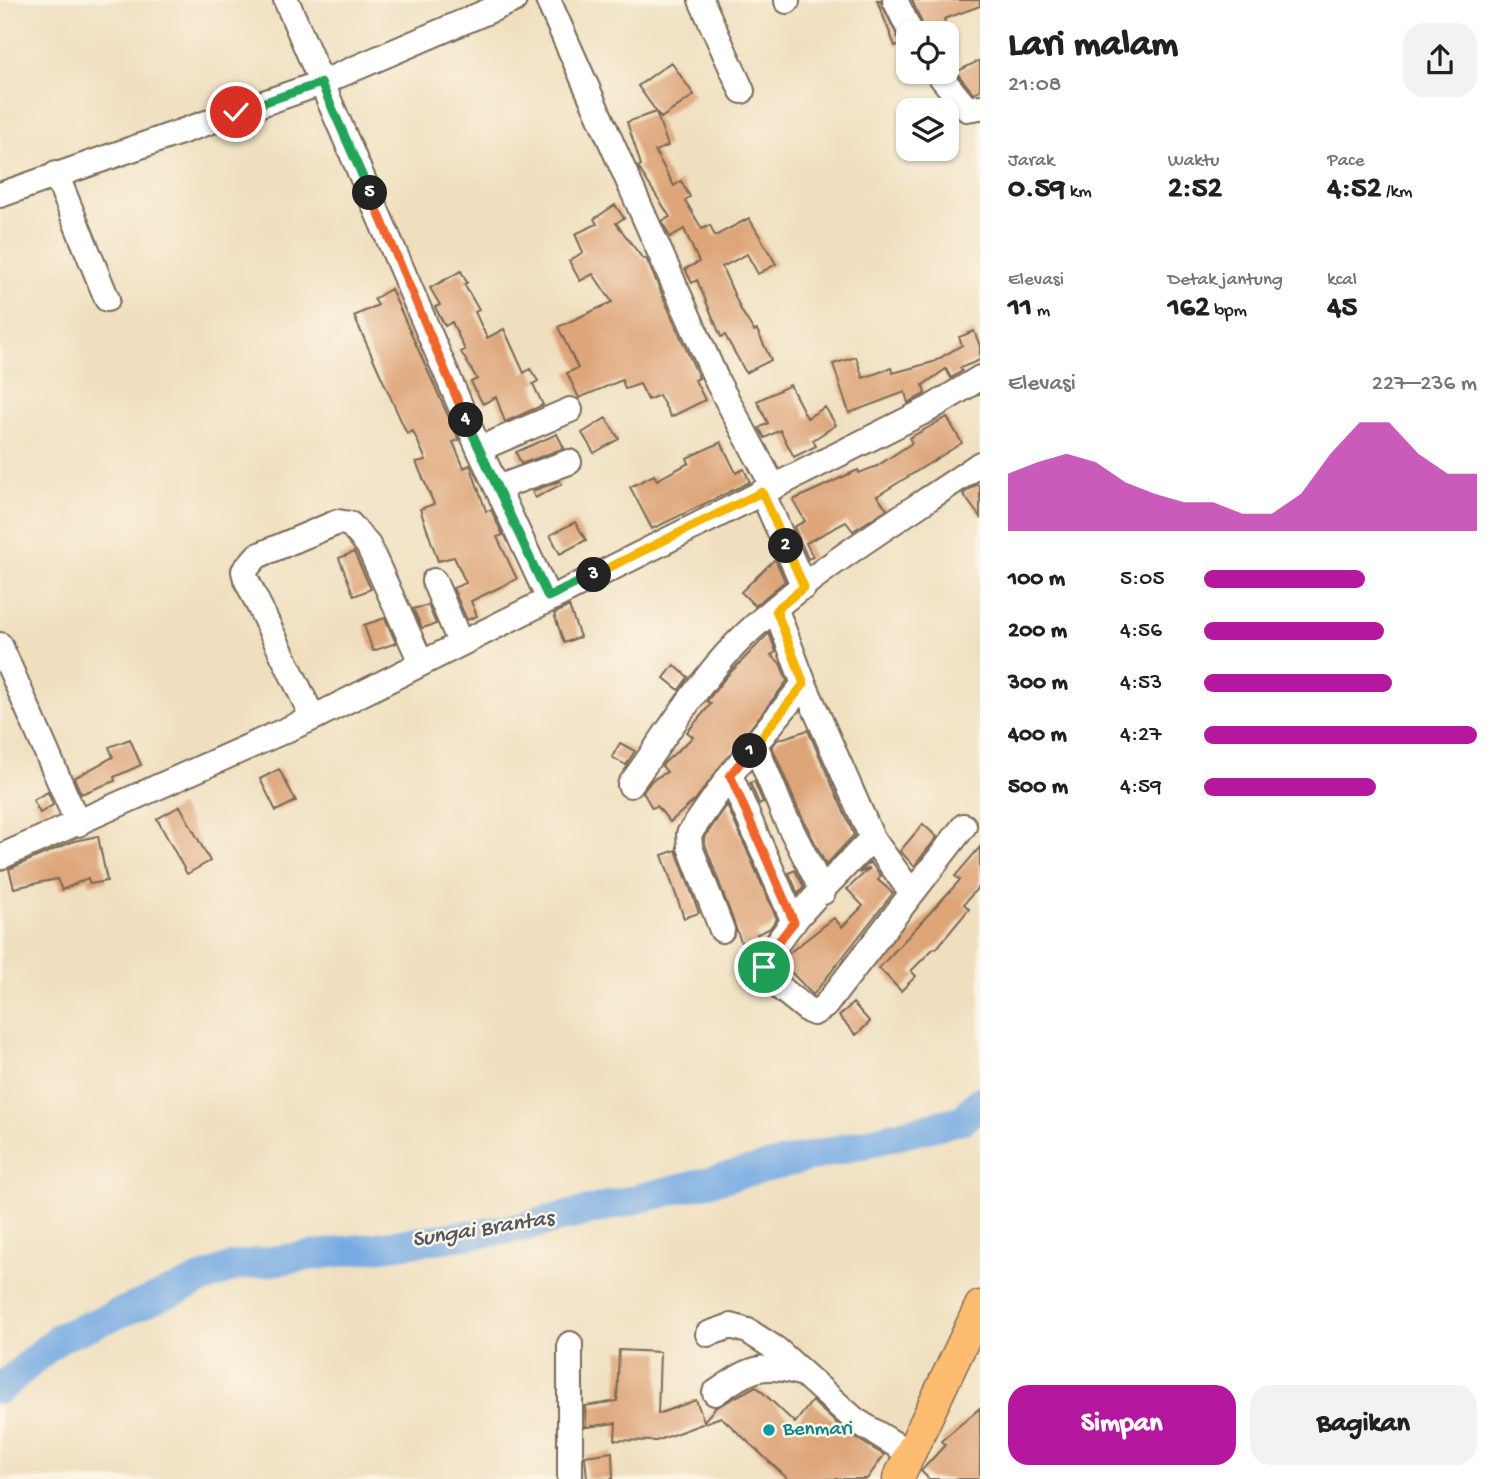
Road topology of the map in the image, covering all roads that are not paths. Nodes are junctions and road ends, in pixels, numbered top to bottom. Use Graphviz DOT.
graph roads {
  1 [pos="286,0"];
  2 [pos="514,0"];
  3 [pos="548,0"];
  4 [pos="701,0"];
  5 [pos="895,0"];
  6 [pos="905,21"];
  7 [pos="321,83"];
  8 [pos="947,84"];
  9 [pos="742,91"];
  10 [pos="980,107"];
  11 [pos="56,174"];
  12 [pos="0,195"];
  13 [pos="107,299"];
  14 [pos="980,378"];
  15 [pos="570,410"];
  16 [pos="479,449"];
  17 [pos="569,461"];
  18 [pos="980,464"];
  19 [pos="497,488"];
  20 [pos="767,489"];
  21 [pos="434,581"];
  22 [pos="804,587"];
  23 [pos="548,597"];
  24 [pos="776,610"];
  25 [pos="460,642"];
  26 [pos="0,645"];
  27 [pos="421,662"];
  28 [pos="804,684"];
  29 [pos="313,718"];
  30 [pos="755,744"];
  31 [pos="730,775"];
  32 [pos="630,785"];
  33 [pos="78,824"];
  34 [pos="964,826"];
  35 [pos="872,838"];
  36 [pos="0,857"];
  37 [pos="823,892"];
  38 [pos="911,892"];
  39 [pos="794,922"];
  40 [pos="722,930"];
  41 [pos="976,1321"];
  42 [pos="708,1334"];
  43 [pos="570,1344"];
  44 [pos="800,1373"];
  45 [pos="715,1393"];
  46 [pos="905,1467"];
  47 [pos="570,1479"];
  1 -- 7 [label="street"];
  2 -- 7 [label="street"];
  3 -- 20 [label="street"];
  4 -- 9 [label="street"];
  5 -- 6 [label="street"];
  7 -- 11 [label="street"];
  7 -- 16 [label="street"];
  8 -- 10 [label="street"];
  11 -- 12 [label="street"];
  11 -- 13 [label="street"];
  14 -- 20 [label="street"];
  15 -- 16 [label="street"];
  16 -- 19 [label="street"];
  17 -- 19 [label="street"];
  18 -- 22 [label="street"];
  19 -- 23 [label="street"];
  20 -- 22 [label="street"];
  20 -- 23 [label="street"];
  21 -- 25 [label="street"];
  22 -- 24 [label="street"];
  23 -- 25 [label="street"];
  24 -- 28 [label="street"];
  24 -- 32 [label="street"];
  25 -- 27 [label="street"];
  26 -- 33 [label="street"];
  27 -- 29 [label="street"];
  27 -- 29 [label="street"];
  28 -- 30 [label="street"];
  28 -- 35 [label="street"];
  29 -- 33 [label="street"];
  30 -- 31 [label="street"];
  30 -- 37 [label="street"];
  31 -- 39 [label="street"];
  31 -- 40 [label="street"];
  33 -- 36 [label="street"];
  34 -- 38 [label="street"];
  35 -- 37 [label="street"];
  35 -- 38 [label="street"];
  37 -- 39 [label="street"];
  38 -- 39 [label="street"];
  41 -- 46 [label="main road"];
  42 -- 44 [label="street"];
  43 -- 47 [label="street"];
  44 -- 45 [label="street"];
  44 -- 46 [label="street"];
}
